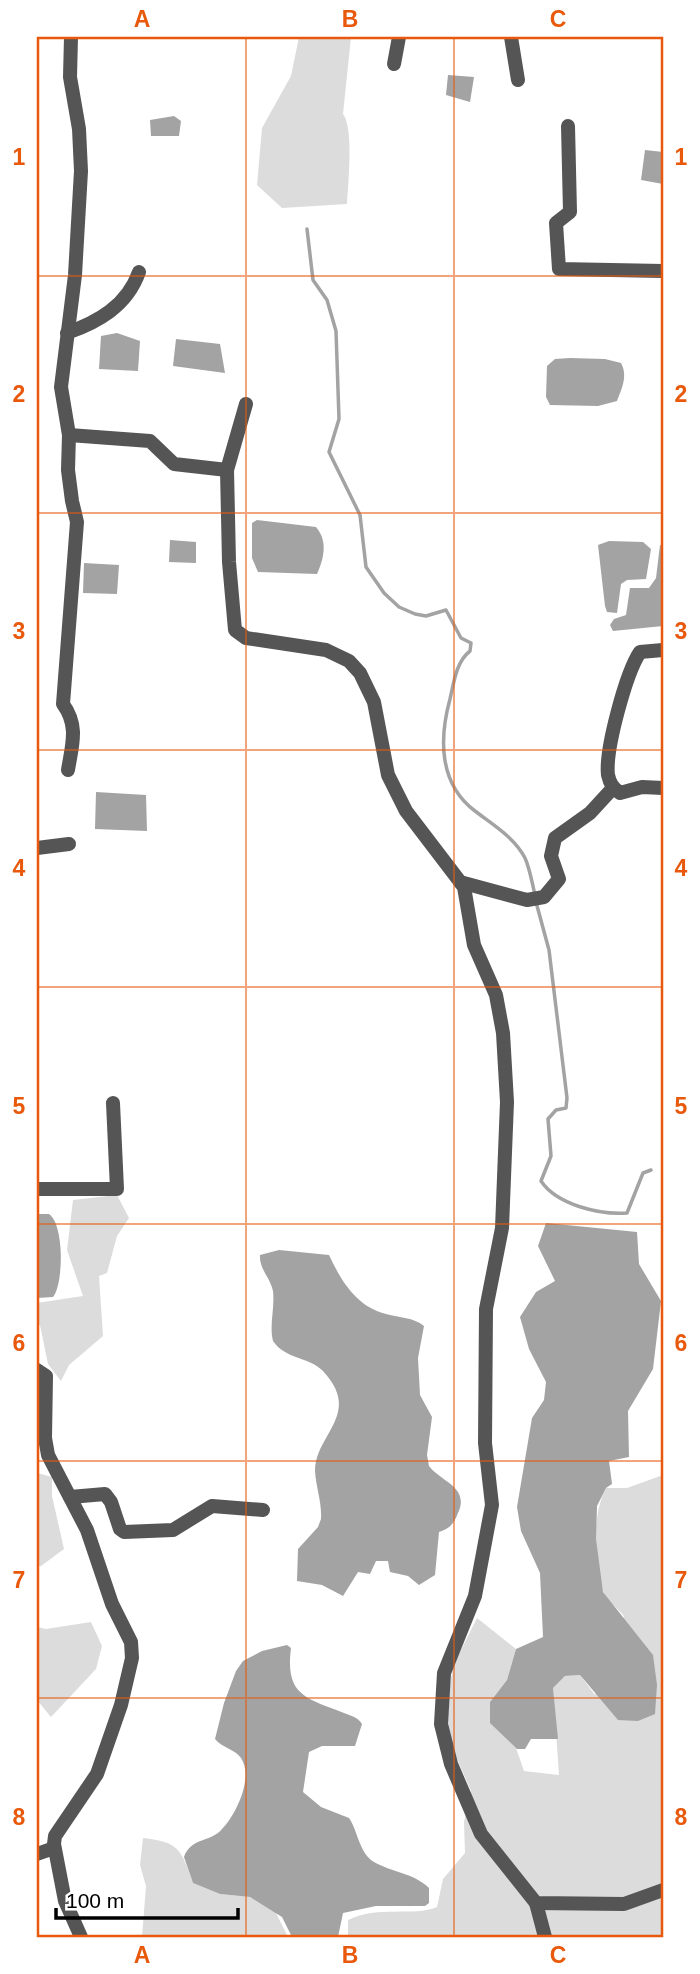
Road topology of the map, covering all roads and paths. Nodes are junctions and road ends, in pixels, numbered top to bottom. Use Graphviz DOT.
graph roads {
  1 [pos="71,37"];
  2 [pos="399,37"];
  3 [pos="511,37"];
  4 [pos="394,64"];
  5 [pos="518,80"];
  6 [pos="568,126"];
  7 [pos="663,271"];
  8 [pos="139,272"];
  9 [pos="67,333"];
  10 [pos="246,404"];
  11 [pos="69,435"];
  12 [pos="227,470"];
  13 [pos="663,650"];
  14 [pos="68,770"];
  15 [pos="613,788"];
  16 [pos="663,788"];
  17 [pos="69,844"];
  18 [pos="37,848"];
  19 [pos="460,882"];
  20 [pos="113,1103"];
  21 [pos="37,1189"];
  22 [pos="37,1370"];
  23 [pos="70,1497"];
  24 [pos="263,1510"];
  25 [pos="54,1848"];
  26 [pos="37,1854"];
  27 [pos="663,1890"];
  28 [pos="536,1903"];
  29 [pos="81,1937"];
  30 [pos="545,1937"];
  1 -- 9 [label="street"];
  2 -- 4 [label="street"];
  3 -- 5 [label="street"];
  6 -- 7 [label="street"];
  8 -- 9 [label="street"];
  9 -- 11 [label="street"];
  10 -- 12 [label="street"];
  11 -- 12 [label="street"];
  11 -- 14 [label="street"];
  12 -- 19 [label="street"];
  13 -- 15 [label="street"];
  15 -- 16 [label="street"];
  15 -- 19 [label="street"];
  17 -- 18 [label="street"];
  19 -- 28 [label="street"];
  20 -- 21 [label="street"];
  22 -- 23 [label="street"];
  23 -- 24 [label="street"];
  23 -- 25 [label="street"];
  25 -- 26 [label="street"];
  25 -- 29 [label="street"];
  27 -- 28 [label="street"];
  28 -- 30 [label="street"];
}
